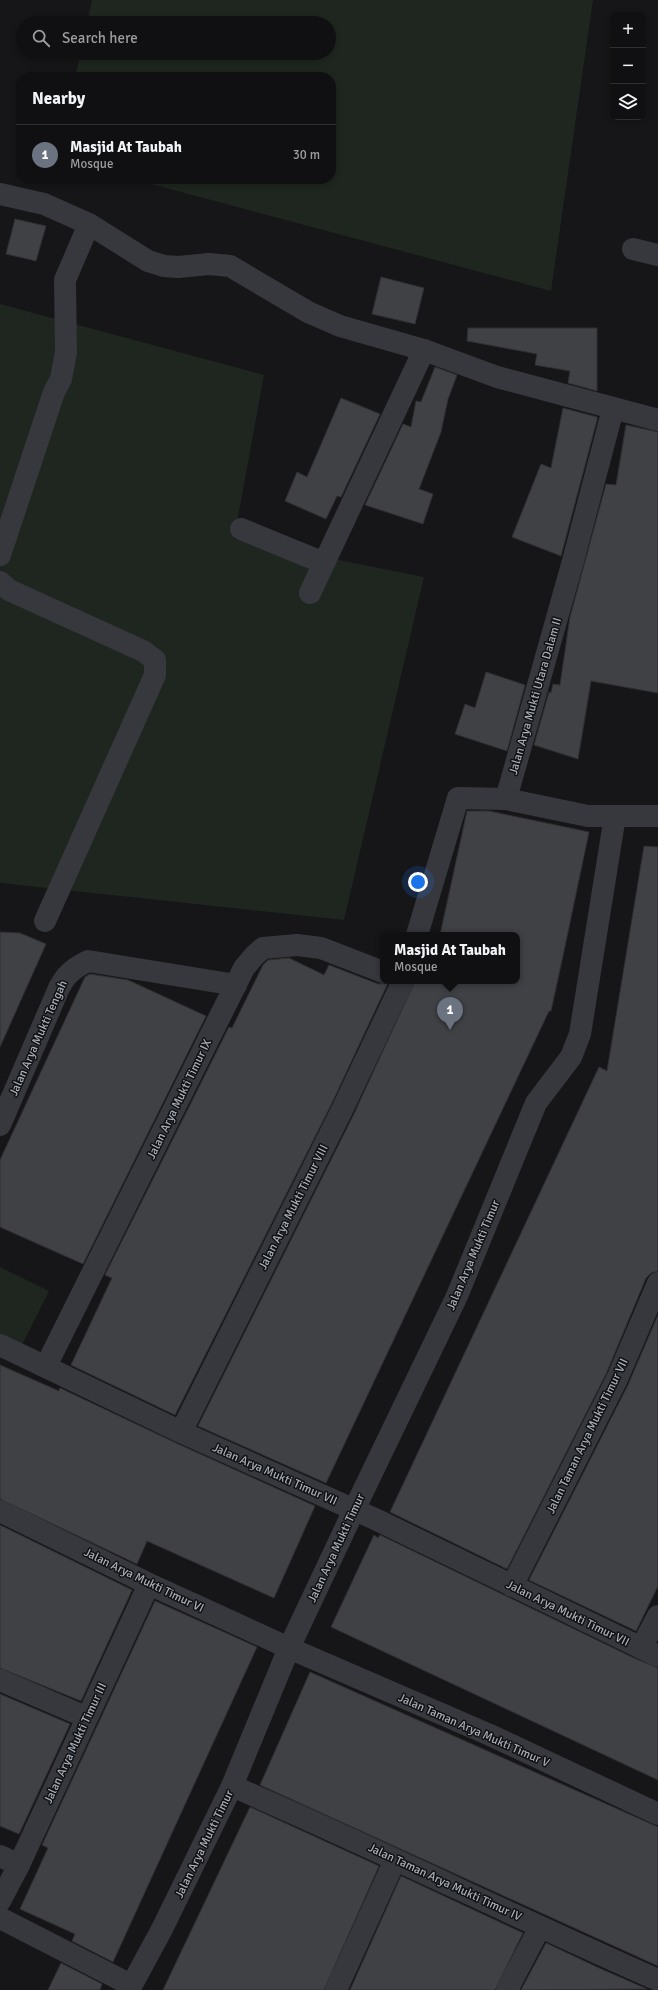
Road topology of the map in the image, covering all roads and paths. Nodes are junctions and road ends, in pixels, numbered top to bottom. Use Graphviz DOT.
graph roads {
  1 [pos="0,194"];
  2 [pos="89,224"];
  3 [pos="633,249"];
  4 [pos="658,255"];
  5 [pos="424,350"];
  6 [pos="613,409"];
  7 [pos="658,420"];
  8 [pos="241,528"];
  9 [pos="0,555"];
  10 [pos="324,564"];
  11 [pos="0,582"];
  12 [pos="310,593"];
  13 [pos="506,799"];
  14 [pos="614,816"];
  15 [pos="658,816"];
  16 [pos="45,921"];
  17 [pos="418,932"];
  18 [pos="380,971"];
  19 [pos="402,984"];
  20 [pos="236,985"];
  21 [pos="0,1125"];
  22 [pos="658,1283"];
  23 [pos="0,1345"];
  24 [pos="46,1366"];
  25 [pos="181,1432"];
  26 [pos="354,1510"];
  27 [pos="0,1511"];
  28 [pos="149,1584"];
  29 [pos="512,1586"];
  30 [pos="658,1616"];
  31 [pos="289,1648"];
  32 [pos="650,1652"];
  33 [pos="0,1680"];
  34 [pos="86,1717"];
  35 [pos="232,1786"];
  36 [pos="658,1814"];
  37 [pos="395,1860"];
  38 [pos="9,1861"];
  39 [pos="0,1901"];
  40 [pos="0,1918"];
  41 [pos="540,1927"];
  42 [pos="658,1980"];
  43 [pos="130,1987"];
  44 [pos="336,1990"];
  45 [pos="506,1990"];
  1 -- 2 [label="street"];
  2 -- 5 [label="street"];
  2 -- 9 [label="street"];
  3 -- 4 [label="street"];
  5 -- 6 [label="street"];
  5 -- 10 [label="street"];
  6 -- 7 [label="street"];
  6 -- 13 [label="street, Jalan Arya Mukti Utara Dalam II"];
  8 -- 10 [label="street"];
  10 -- 12 [label="street"];
  11 -- 16 [label="street"];
  13 -- 14 [label="street"];
  13 -- 17 [label="street"];
  14 -- 15 [label="street"];
  14 -- 26 [label="street, Jalan Arya Mukti Timur"];
  18 -- 20 [label="street, Jalan Arya Mukti Timur IX"];
  19 -- 25 [label="street, Jalan Arya Mukti Timur VIII"];
  20 -- 21 [label="street, Jalan Arya Mukti Tengah"];
  20 -- 24 [label="street, Jalan Arya Mukti Timur IX"];
  22 -- 29 [label="street, Jalan Taman Arya Mukti Timur VII"];
  23 -- 24 [label="street, Jalan Arya Mukti Timur VII"];
  24 -- 25 [label="street, Jalan Arya Mukti Timur VII"];
  25 -- 26 [label="street, Jalan Arya Mukti Timur VII"];
  26 -- 29 [label="street, Jalan Arya Mukti Timur VII"];
  26 -- 31 [label="street, Jalan Arya Mukti Timur"];
  27 -- 28 [label="street, Jalan Arya Mukti Timur VI"];
  28 -- 31 [label="street, Jalan Arya Mukti Timur VI"];
  28 -- 34 [label="street, Jalan Arya Mukti Timur III"];
  29 -- 32 [label="street, Jalan Arya Mukti Timur VII"];
  30 -- 32 [label="street"];
  31 -- 35 [label="street, Jalan Arya Mukti Timur"];
  31 -- 36 [label="street, Jalan Taman Arya Mukti Timur V"];
  33 -- 34 [label="street"];
  34 -- 38 [label="street, Jalan Arya Mukti Timur III"];
  35 -- 37 [label="street, Jalan Taman Arya Mukti Timur IV"];
  35 -- 43 [label="street, Jalan Arya Mukti Timur"];
  37 -- 41 [label="street, Jalan Taman Arya Mukti Timur IV"];
  37 -- 44 [label="street"];
  38 -- 39 [label="street, Jalan Arya Mukti Timur III"];
  40 -- 43 [label="street"];
  41 -- 42 [label="street, Jalan Taman Arya Mukti Timur IV"];
  41 -- 45 [label="street"];
}
